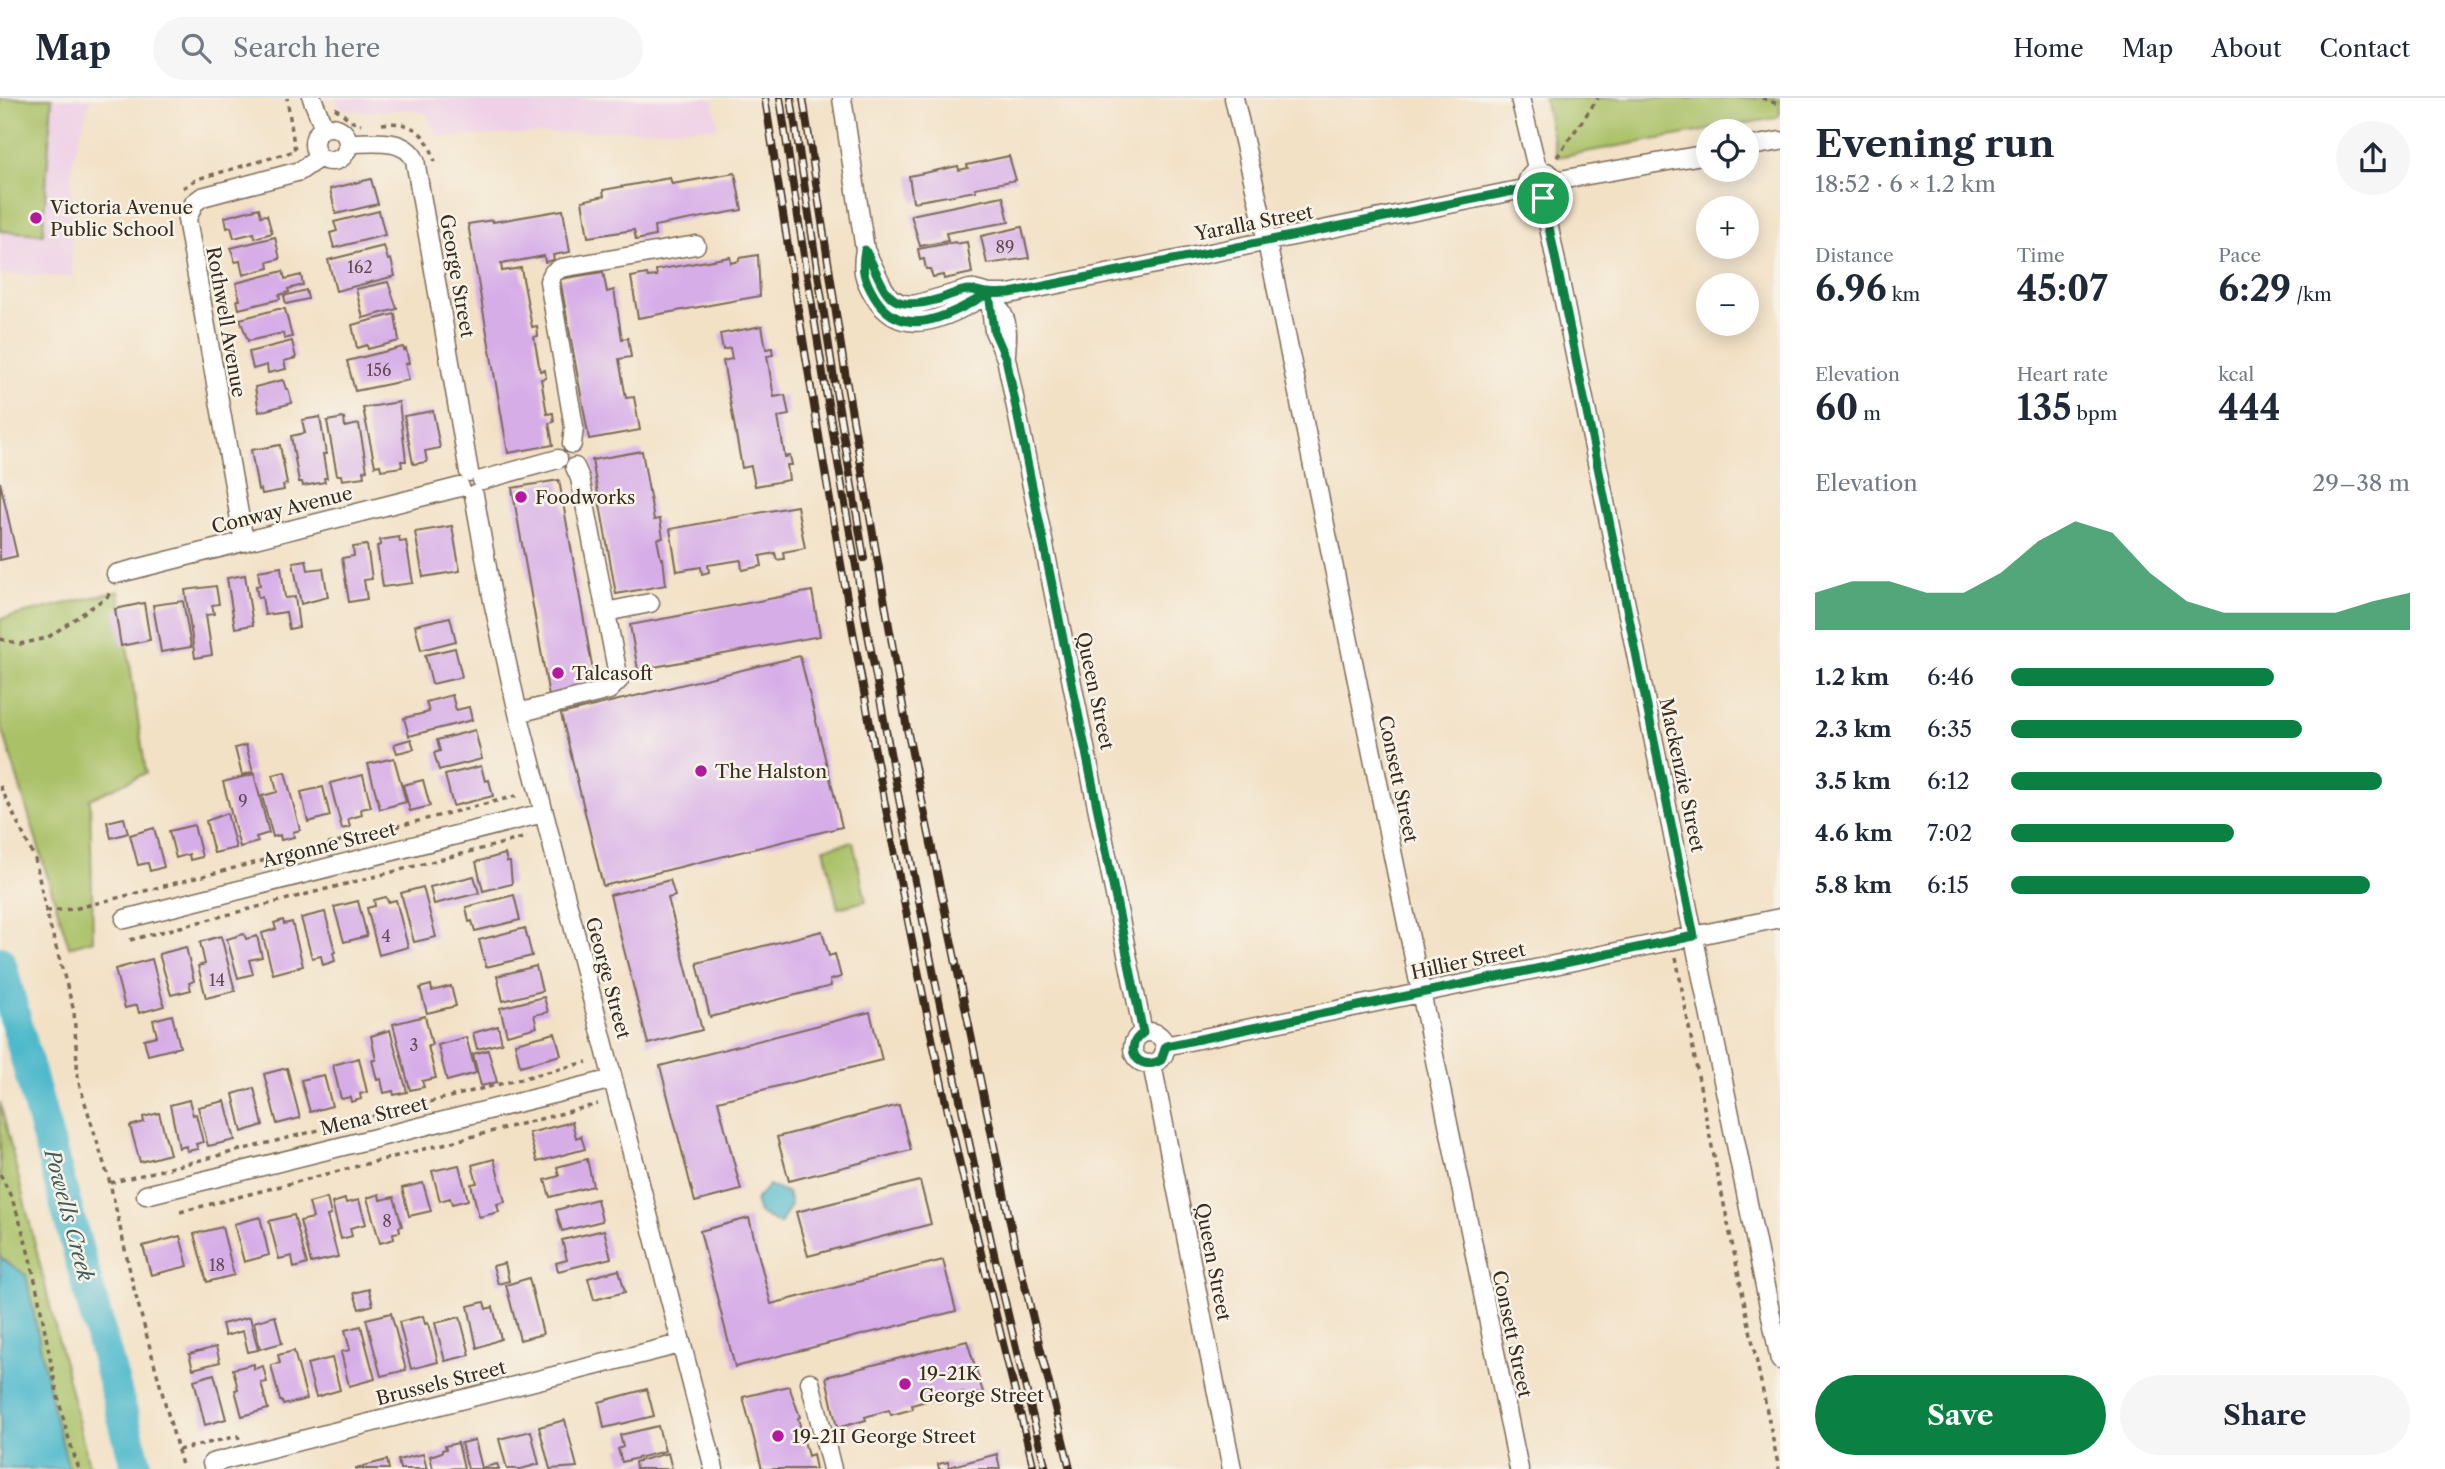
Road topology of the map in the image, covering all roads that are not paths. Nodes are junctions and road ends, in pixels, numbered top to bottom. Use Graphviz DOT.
graph roads {
  1 [pos="312,98"];
  2 [pos="842,98"];
  3 [pos="1234,98"];
  4 [pos="1520,98"];
  5 [pos="324,128"];
  6 [pos="1780,141"];
  7 [pos="349,143"];
  8 [pos="1759,145"];
  9 [pos="1696,156"];
  10 [pos="320,158"];
  11 [pos="1538,172"];
  12 [pos="1554,181"];
  13 [pos="1535,193"];
  14 [pos="1266,242"];
  15 [pos="696,245"];
  16 [pos="989,293"];
  17 [pos="572,444"];
  18 [pos="558,459"];
  19 [pos="575,467"];
  20 [pos="471,484"];
  21 [pos="244,542"];
  22 [pos="116,574"];
  23 [pos="650,603"];
  24 [pos="606,612"];
  25 [pos="518,713"];
  26 [pos="543,813"];
  27 [pos="1780,918"];
  28 [pos="125,919"];
  29 [pos="1694,936"];
  30 [pos="1421,993"];
  31 [pos="1143,1033"];
  32 [pos="1166,1046"];
  33 [pos="1152,1064"];
  34 [pos="613,1079"];
  35 [pos="146,1195"];
  36 [pos="680,1344"];
  37 [pos="1780,1360"];
  38 [pos="810,1382"];
  39 [pos="212,1463"];
  40 [pos="714,1469"];
  41 [pos="832,1469"];
  42 [pos="1233,1469"];
  43 [pos="1519,1469"];
  1 -- 5 [label="street"];
  2 -- 16 [label="street"];
  3 -- 14 [label="street, Consett Street"];
  4 -- 11 [label="street"];
  5 -- 7 [label="street"];
  5 -- 10 [label="street"];
  6 -- 8 [label="street"];
  7 -- 10 [label="street"];
  7 -- 20 [label="street, George Street"];
  9 -- 12 [label="street"];
  10 -- 21 [label="street, Rothwell Avenue"];
  11 -- 12 [label="street"];
  11 -- 13 [label="street"];
  12 -- 13 [label="street"];
  13 -- 14 [label="street, Yaralla Street"];
  13 -- 29 [label="street, Mackenzie Street"];
  14 -- 16 [label="street, Yaralla Street"];
  14 -- 30 [label="street, Consett Street"];
  15 -- 17 [label="street"];
  16 -- 31 [label="street, Queen Street"];
  17 -- 18 [label="street"];
  17 -- 19 [label="street"];
  18 -- 19 [label="street"];
  18 -- 20 [label="street, Conway Avenue"];
  19 -- 24 [label="street"];
  20 -- 21 [label="street, Conway Avenue"];
  20 -- 25 [label="street, George Street"];
  21 -- 22 [label="street, Conway Avenue"];
  23 -- 24 [label="street"];
  24 -- 25 [label="street"];
  25 -- 26 [label="street, George Street"];
  26 -- 28 [label="street, Argonne Street"];
  26 -- 34 [label="street, George Street"];
  27 -- 29 [label="street, Hillier Street"];
  29 -- 30 [label="street, Hillier Street"];
  29 -- 37 [label="street, Mackenzie Street"];
  30 -- 32 [label="street, Hillier Street"];
  30 -- 43 [label="street, Consett Street"];
  31 -- 32 [label="street"];
  31 -- 33 [label="street"];
  32 -- 33 [label="street"];
  33 -- 42 [label="street, Queen Street"];
  34 -- 35 [label="street, Mena Street"];
  34 -- 36 [label="street, George Street"];
  36 -- 39 [label="street, Brussels Street"];
  36 -- 40 [label="street, George Street"];
  38 -- 41 [label="street"];
}
